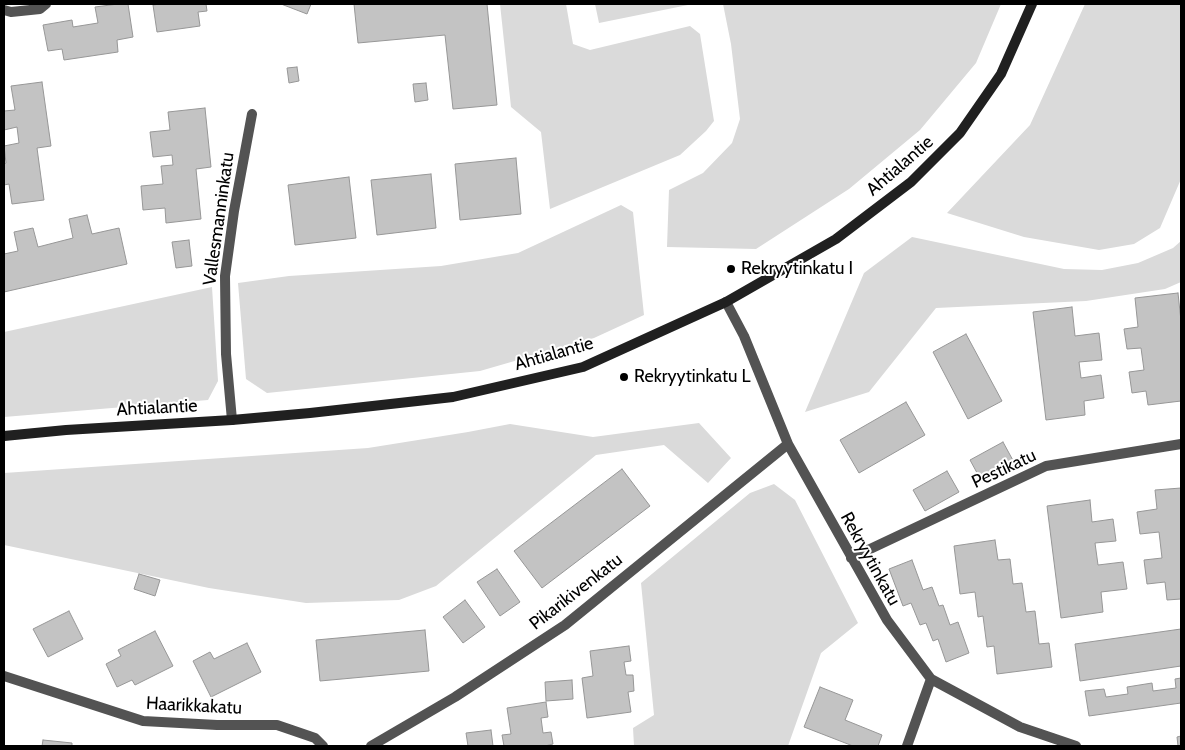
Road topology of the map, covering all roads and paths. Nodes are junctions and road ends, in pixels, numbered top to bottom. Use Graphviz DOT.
graph roads {
  1 [pos="46,4"];
  2 [pos="1032,4"];
  3 [pos="4,10"];
  4 [pos="252,114"];
  5 [pos="726,302"];
  6 [pos="232,420"];
  7 [pos="4,436"];
  8 [pos="788,444"];
  9 [pos="1181,444"];
  10 [pos="850,558"];
  11 [pos="4,676"];
  12 [pos="931,679"];
  13 [pos="324,746"];
  14 [pos="371,746"];
  15 [pos="907,746"];
  16 [pos="1076,746"];
  1 -- 3 [label="street"];
  2 -- 5 [label="main road, Ahtialantie"];
  4 -- 6 [label="street, Vallesmanninkatu"];
  5 -- 6 [label="main road, Ahtialantie"];
  5 -- 8 [label="street, Rekryytinkatu"];
  6 -- 7 [label="main road, Ahtialantie"];
  8 -- 10 [label="street, Rekryytinkatu"];
  8 -- 14 [label="street, Pikarikivenkatu"];
  9 -- 10 [label="street, Pestikatu"];
  10 -- 12 [label="street, Rekryytinkatu"];
  11 -- 13 [label="street, Haarikkakatu"];
  12 -- 15 [label="street"];
  12 -- 16 [label="street, Rekryytinkatu"];
}
